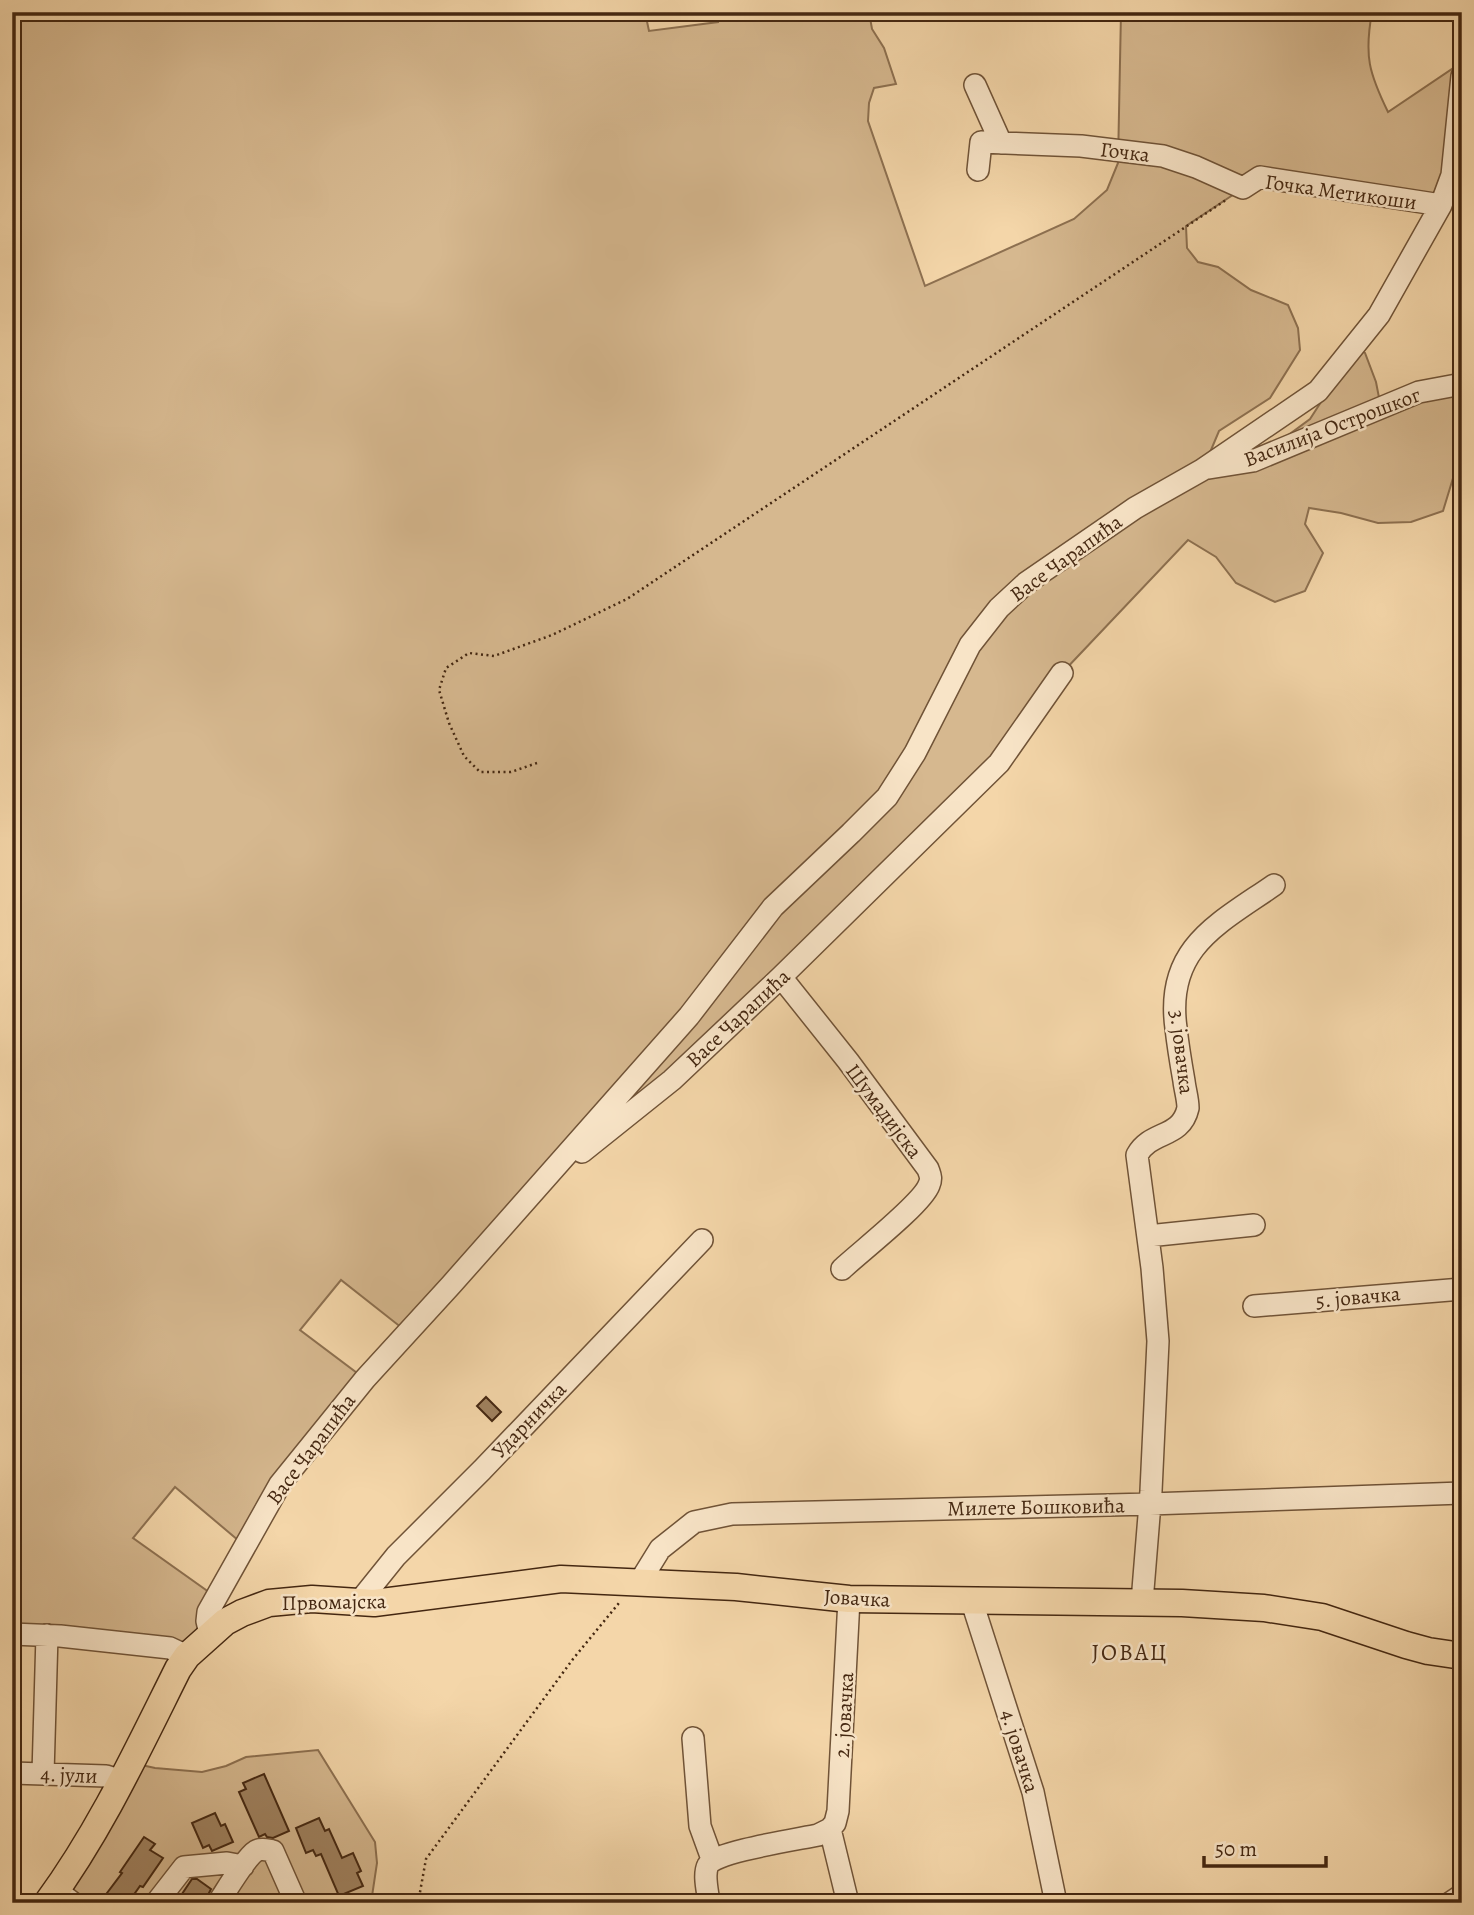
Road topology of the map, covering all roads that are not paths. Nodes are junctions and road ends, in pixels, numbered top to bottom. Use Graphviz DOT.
graph roads {
  1 [pos="1462,76"];
  2 [pos="975,85"];
  3 [pos="1002,143"];
  4 [pos="978,170"];
  5 [pos="1457,174"];
  6 [pos="1244,188"];
  7 [pos="1441,205"];
  8 [pos="1462,384"];
  9 [pos="1202,470"];
  10 [pos="1062,674"];
  11 [pos="1275,885"];
  12 [pos="782,977"];
  13 [pos="536,1189"];
  14 [pos="1254,1225"];
  15 [pos="1148,1236"];
  16 [pos="702,1240"];
  17 [pos="842,1269"];
  18 [pos="1462,1289"];
  19 [pos="1254,1307"];
  20 [pos="1462,1493"];
  21 [pos="1150,1504"];
  22 [pos="639,1583"];
  23 [pos="849,1599"];
  24 [pos="359,1602"];
  25 [pos="972,1602"];
  26 [pos="1142,1602"];
  27 [pos="12,1634"];
  28 [pos="210,1634"];
  29 [pos="47,1635"];
  30 [pos="1461,1654"];
  31 [pos="187,1656"];
  32 [pos="693,1738"];
  33 [pos="43,1773"];
  34 [pos="13,1776"];
  35 [pos="122,1781"];
  36 [pos="830,1829"];
  37 [pos="712,1860"];
  38 [pos="243,1866"];
  39 [pos="1462,1895"];
  40 [pos="59,1899"];
  41 [pos="156,1903"];
  42 [pos="218,1903"];
  43 [pos="296,1903"];
  44 [pos="709,1903"];
  45 [pos="848,1903"];
  46 [pos="1056,1903"];
  47 [pos="1450,1903"];
  1 -- 5 [label="street"];
  2 -- 3 [label="street"];
  3 -- 4 [label="street"];
  3 -- 6 [label="street, Гочка"];
  5 -- 7 [label="street, Васе Чарапића"];
  6 -- 7 [label="street, Гочка Метикоши"];
  7 -- 9 [label="street, Васе Чарапића"];
  8 -- 9 [label="street, Василија Острошког"];
  9 -- 13 [label="street, Васе Чарапића"];
  10 -- 12 [label="street, Васе Чарапића"];
  11 -- 15 [label="street, 3. јовачка"];
  12 -- 13 [label="street, Васе Чарапића"];
  12 -- 17 [label="street, Шумадијска"];
  13 -- 28 [label="street, Васе Чарапића"];
  14 -- 15 [label="street"];
  15 -- 21 [label="street, 3. јовачка"];
  16 -- 24 [label="street, Ударничка"];
  18 -- 19 [label="street, 5. јовачка"];
  20 -- 21 [label="street, Милете Бошковића"];
  21 -- 22 [label="street, Милете Бошковића"];
  21 -- 26 [label="street, 3. јовачка"];
  22 -- 23 [label="main road, Јовачка"];
  22 -- 24 [label="main road, Првомајска"];
  23 -- 25 [label="main road, Јовачка"];
  23 -- 36 [label="street, 2. јовачка"];
  24 -- 28 [label="main road, Првомајска"];
  25 -- 26 [label="main road, Јовачка"];
  25 -- 46 [label="street, 4. јовачка"];
  26 -- 30 [label="main road, Јовачка"];
  27 -- 29 [label="street"];
  28 -- 31 [label="main road, Првомајска"];
  29 -- 31 [label="street"];
  29 -- 33 [label="street"];
  31 -- 35 [label="main road, Првомајска"];
  32 -- 37 [label="street"];
  33 -- 34 [label="street, 4. јули"];
  33 -- 35 [label="street, 4. јули"];
  35 -- 40 [label="main road, Првомајска"];
  36 -- 37 [label="street"];
  36 -- 45 [label="street, 2. јовачка"];
  37 -- 44 [label="street"];
  38 -- 41 [label="street"];
  38 -- 42 [label="street"];
  38 -- 43 [label="street"];
  39 -- 47 [label="street"];
}
